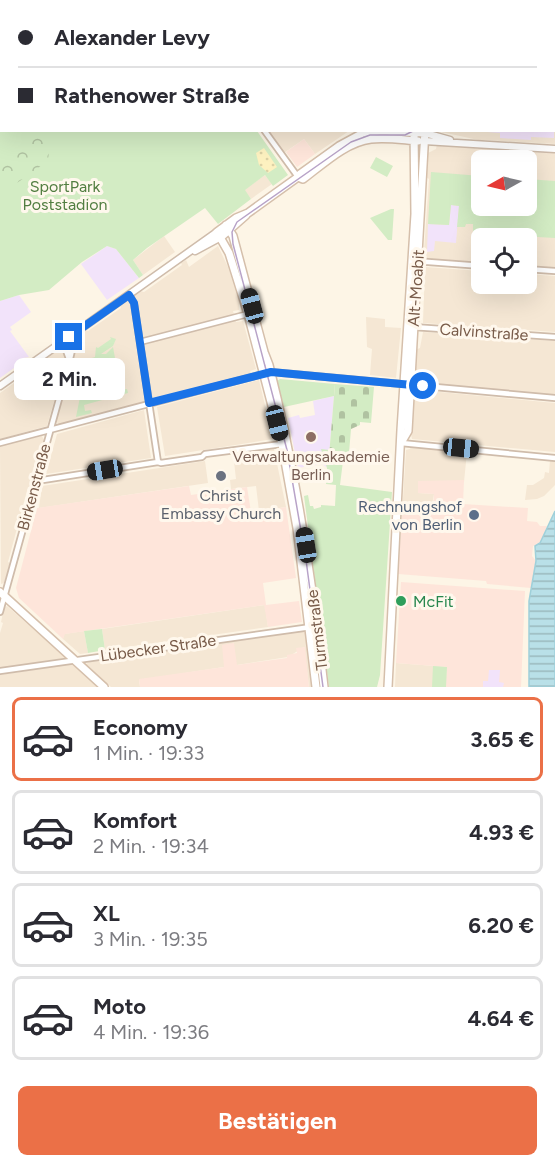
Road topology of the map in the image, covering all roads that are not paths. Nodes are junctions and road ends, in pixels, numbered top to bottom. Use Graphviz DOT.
graph roads {
  1 [pos="265,132"];
  2 [pos="367,132"];
  3 [pos="414,132"];
  4 [pos="425,132"];
  5 [pos="414,140"];
  6 [pos="424,141"];
  7 [pos="455,142"];
  8 [pos="555,149"];
  9 [pos="298,177"];
  10 [pos="228,228"];
  11 [pos="219,234"];
  12 [pos="415,261"];
  13 [pos="471,265"];
  14 [pos="537,270"];
  15 [pos="555,271"];
  16 [pos="129,295"];
  17 [pos="248,314"];
  18 [pos="413,327"];
  19 [pos="555,337"];
  20 [pos="66,339"];
  21 [pos="140,342"];
  22 [pos="271,372"];
  23 [pos="262,373"];
  24 [pos="407,385"];
  25 [pos="0,386"];
  26 [pos="555,398"];
  27 [pos="149,403"];
  28 [pos="50,429"];
  29 [pos="0,443"];
  30 [pos="401,443"];
  31 [pos="282,444"];
  32 [pos="555,458"];
  33 [pos="158,462"];
  34 [pos="36,478"];
  35 [pos="2,594"];
  36 [pos="0,612"];
  37 [pos="313,626"];
  38 [pos="75,660"];
  39 [pos="0,671"];
  40 [pos="104,687"];
  41 [pos="316,687"];
  42 [pos="324,687"];
  43 [pos="386,687"];
  1 -- 9 [label="street"];
  2 -- 9 [label="main road"];
  3 -- 5 [label="main road, Alt-Moabit"];
  4 -- 6 [label="main road, Alt-Moabit"];
  4 -- 7 [label="street"];
  5 -- 6 [label="main road"];
  5 -- 9 [label="main road"];
  5 -- 12 [label="main road, Alt-Moabit"];
  6 -- 7 [label="street"];
  6 -- 12 [label="main road, Alt-Moabit"];
  7 -- 8 [label="street"];
  9 -- 10 [label="main road"];
  10 -- 11 [label="main road"];
  10 -- 22 [label="main road, Turmstraße"];
  11 -- 16 [label="street"];
  11 -- 17 [label="main road, Turmstraße"];
  12 -- 13 [label="street"];
  12 -- 18 [label="main road, Alt-Moabit"];
  12 -- 24 [label="main road, Alt-Moabit"];
  14 -- 15 [label="street"];
  16 -- 20 [label="street"];
  16 -- 21 [label="street"];
  17 -- 21 [label="street"];
  17 -- 23 [label="main road, Turmstraße"];
  18 -- 19 [label="street, Calvinstraße"];
  18 -- 24 [label="main road, Alt-Moabit"];
  20 -- 25 [label="street"];
  20 -- 28 [label="street, Birkenstraße"];
  21 -- 27 [label="street"];
  22 -- 23 [label="street"];
  22 -- 24 [label="street"];
  22 -- 37 [label="main road, Turmstraße"];
  23 -- 27 [label="street"];
  23 -- 31 [label="main road, Turmstraße"];
  24 -- 26 [label="street"];
  24 -- 30 [label="main road, Alt-Moabit"];
  27 -- 28 [label="street"];
  27 -- 33 [label="street"];
  28 -- 29 [label="street"];
  28 -- 34 [label="street, Birkenstraße"];
  30 -- 32 [label="street"];
  30 -- 43 [label="main road, Alt-Moabit"];
  31 -- 33 [label="street"];
  31 -- 37 [label="main road, Turmstraße"];
  33 -- 34 [label="street"];
  34 -- 35 [label="street, Birkenstraße"];
  35 -- 36 [label="street, Birkenstraße"];
  35 -- 38 [label="main road"];
  37 -- 38 [label="street, Lübecker Straße"];
  37 -- 41 [label="main road, Turmstraße"];
  37 -- 42 [label="main road, Turmstraße"];
  38 -- 39 [label="street, Lübecker Straße"];
  38 -- 40 [label="main road"];
}
